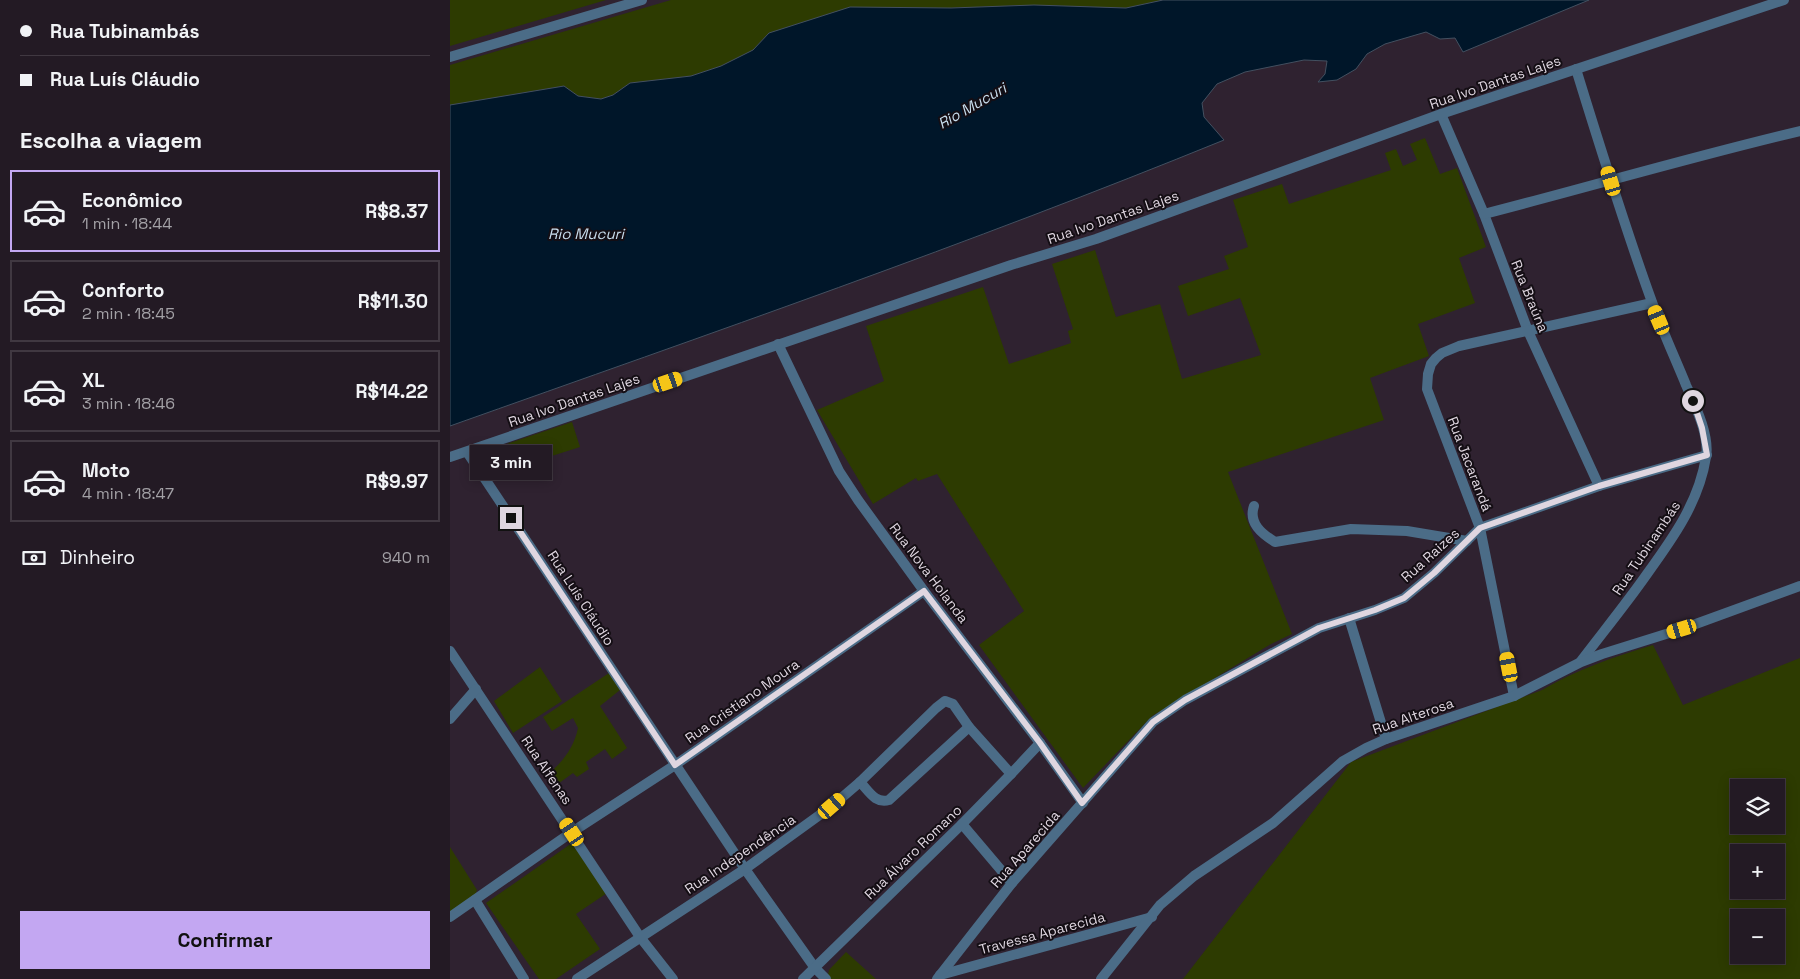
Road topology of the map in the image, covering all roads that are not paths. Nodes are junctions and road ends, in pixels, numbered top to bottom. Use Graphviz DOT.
graph roads {
  1 [pos="642,0"];
  2 [pos="1784,0"];
  3 [pos="450,57"];
  4 [pos="1576,69"];
  5 [pos="1441,114"];
  6 [pos="1800,131"];
  7 [pos="1611,181"];
  8 [pos="1484,214"];
  9 [pos="1652,303"];
  10 [pos="1528,331"];
  11 [pos="778,344"];
  12 [pos="468,452"];
  13 [pos="1707,455"];
  14 [pos="450,457"];
  15 [pos="1599,486"];
  16 [pos="1254,506"];
  17 [pos="1480,528"];
  18 [pos="1467,541"];
  19 [pos="1800,586"];
  20 [pos="924,591"];
  21 [pos="1349,618"];
  22 [pos="450,651"];
  23 [pos="1581,662"];
  24 [pos="476,689"];
  25 [pos="1514,696"];
  26 [pos="450,719"];
  27 [pos="969,727"];
  28 [pos="1137,739"];
  29 [pos="1386,739"];
  30 [pos="1040,743"];
  31 [pos="675,765"];
  32 [pos="1012,774"];
  33 [pos="860,782"];
  34 [pos="1082,803"];
  35 [pos="962,824"];
  36 [pos="572,832"];
  37 [pos="745,869"];
  38 [pos="1012,883"];
  39 [pos="475,900"];
  40 [pos="450,917"];
  41 [pos="1152,917"];
  42 [pos="640,937"];
  43 [pos="815,968"];
  44 [pos="938,977"];
  45 [pos="524,979"];
  46 [pos="577,979"];
  47 [pos="673,979"];
  48 [pos="803,979"];
  49 [pos="826,979"];
  50 [pos="1101,979"];
  1 -- 3 [label="street"];
  2 -- 4 [label="street, Rua Ivo Dantas Lajes"];
  4 -- 5 [label="street, Rua Ivo Dantas Lajes"];
  4 -- 7 [label="street, Rua Tubinambás"];
  5 -- 8 [label="street, Rua Braúna"];
  5 -- 11 [label="street, Rua Ivo Dantas Lajes"];
  6 -- 7 [label="street"];
  7 -- 8 [label="street"];
  7 -- 9 [label="street, Rua Tubinambás"];
  8 -- 10 [label="street, Rua Braúna"];
  9 -- 10 [label="street"];
  9 -- 13 [label="street, Rua Tubinambás"];
  10 -- 15 [label="street, Rua Braúna"];
  10 -- 17 [label="street, Rua Jacarandá"];
  11 -- 12 [label="street, Rua Ivo Dantas Lajes"];
  11 -- 20 [label="street, Rua Nova Holanda"];
  12 -- 14 [label="street, Rua Ivo Dantas Lajes"];
  12 -- 31 [label="street, Rua Luís Cláudio"];
  13 -- 15 [label="street, Rua Raizes"];
  13 -- 23 [label="street, Rua Tubinambás"];
  15 -- 17 [label="street, Rua Raizes"];
  16 -- 18 [label="street"];
  17 -- 18 [label="street, Rua Raizes"];
  17 -- 25 [label="street, Rua Jacarandá"];
  18 -- 21 [label="street, Rua Raizes"];
  19 -- 23 [label="street, Rua Alterosa"];
  20 -- 30 [label="street, Rua Nova Holanda"];
  20 -- 31 [label="street, Rua Cristiano Moura"];
  21 -- 28 [label="street, Rua Raizes"];
  21 -- 29 [label="street"];
  22 -- 24 [label="street, Rua Alfenas"];
  23 -- 25 [label="street, Rua Alterosa"];
  24 -- 26 [label="street"];
  24 -- 36 [label="street, Rua Alfenas"];
  25 -- 29 [label="street, Rua Alterosa"];
  27 -- 32 [label="street"];
  27 -- 33 [label="street"];
  27 -- 33 [label="street, Rua Independência"];
  28 -- 34 [label="street, Rua Aparecida"];
  29 -- 41 [label="street, Rua Alterosa"];
  30 -- 32 [label="street, Rua Álvaro Romano"];
  30 -- 34 [label="street, Rua Nova Holanda"];
  31 -- 36 [label="street, Rua Cristiano Moura"];
  31 -- 37 [label="street, Rua Luís Cláudio"];
  32 -- 35 [label="street, Rua Álvaro Romano"];
  33 -- 37 [label="street, Rua Independência"];
  34 -- 38 [label="street, Rua Aparecida"];
  35 -- 38 [label="street"];
  35 -- 43 [label="street, Rua Álvaro Romano"];
  36 -- 39 [label="street, Rua Cristiano Moura"];
  36 -- 42 [label="street, Rua Alfenas"];
  37 -- 42 [label="street, Rua Independência"];
  37 -- 43 [label="street, Rua Luís Cláudio"];
  38 -- 44 [label="street, Rua Aparecida"];
  39 -- 40 [label="street, Rua Cristiano Moura"];
  39 -- 45 [label="street"];
  41 -- 44 [label="street, Travessa Aparecida"];
  41 -- 50 [label="street, Rua Alterosa"];
  42 -- 46 [label="street, Rua Independência"];
  42 -- 47 [label="street, Rua Alfenas"];
  43 -- 48 [label="street, Rua Álvaro Romano"];
  43 -- 49 [label="street, Rua Luís Cláudio"];
}
